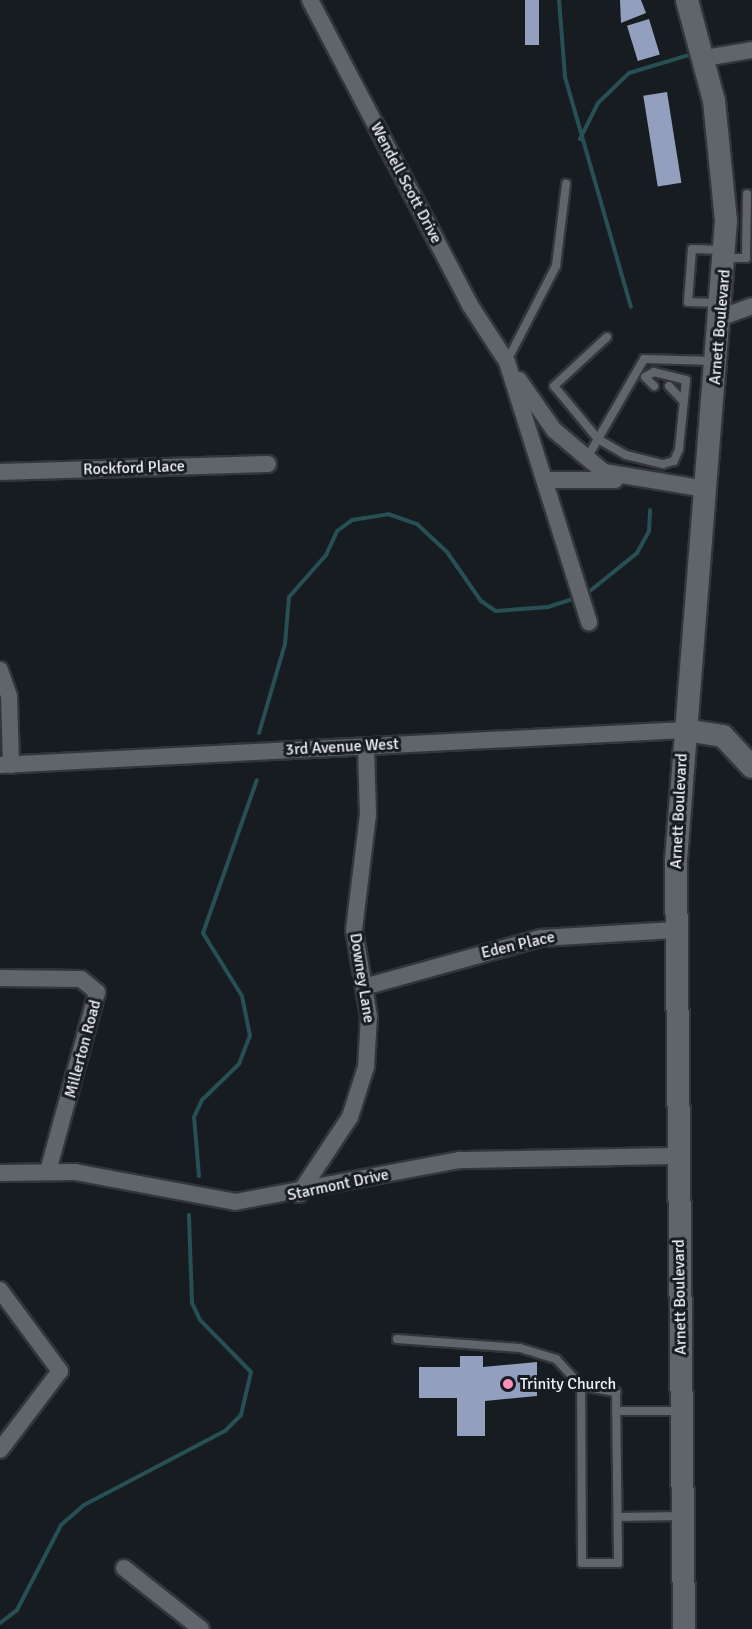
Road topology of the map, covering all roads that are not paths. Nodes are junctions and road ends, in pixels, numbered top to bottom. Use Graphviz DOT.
graph roads {
  1 [pos="310,0"];
  2 [pos="687,0"];
  3 [pos="752,50"];
  4 [pos="705,58"];
  5 [pos="566,184"];
  6 [pos="741,194"];
  7 [pos="749,211"];
  8 [pos="741,253"];
  9 [pos="752,306"];
  10 [pos="722,310"];
  11 [pos="607,337"];
  12 [pos="718,361"];
  13 [pos="507,362"];
  14 [pos="636,374"];
  15 [pos="686,386"];
  16 [pos="684,401"];
  17 [pos="598,440"];
  18 [pos="586,460"];
  19 [pos="268,464"];
  20 [pos="0,472"];
  21 [pos="546,480"];
  22 [pos="623,480"];
  23 [pos="706,489"];
  24 [pos="587,618"];
  25 [pos="0,670"];
  26 [pos="685,730"];
  27 [pos="366,746"];
  28 [pos="6,765"];
  29 [pos="752,767"];
  30 [pos="675,930"];
  31 [pos="0,978"];
  32 [pos="364,987"];
  33 [pos="678,1156"];
  34 [pos="48,1171"];
  35 [pos="0,1173"];
  36 [pos="299,1194"];
  37 [pos="0,1290"];
  38 [pos="397,1340"];
  39 [pos="581,1386"];
  40 [pos="616,1411"];
  41 [pos="682,1411"];
  42 [pos="0,1450"];
  43 [pos="683,1516"];
  44 [pos="618,1517"];
  45 [pos="124,1568"];
  46 [pos="201,1629"];
  47 [pos="684,1629"];
  1 -- 13 [label="street, Wendell Scott Drive"];
  2 -- 4 [label="main road, Arnett Boulevard"];
  3 -- 4 [label="street"];
  4 -- 6 [label="main road, Arnett Boulevard"];
  5 -- 13 [label="lane"];
  6 -- 7 [label="lane"];
  6 -- 8 [label="main road, Arnett Boulevard"];
  7 -- 8 [label="lane"];
  8 -- 10 [label="main road, Arnett Boulevard"];
  8 -- 10 [label="lane"];
  9 -- 10 [label="street"];
  10 -- 12 [label="main road, Arnett Boulevard"];
  11 -- 17 [label="lane"];
  12 -- 14 [label="lane"];
  12 -- 23 [label="main road, Arnett Boulevard"];
  13 -- 18 [label="street, Wendell Scott Drive"];
  13 -- 21 [label="street, Wendell Scott Drive"];
  14 -- 15 [label="lane"];
  14 -- 17 [label="lane"];
  15 -- 16 [label="lane"];
  15 -- 16 [label="lane"];
  16 -- 17 [label="lane"];
  17 -- 18 [label="lane"];
  18 -- 22 [label="street, Wendell Scott Drive"];
  19 -- 20 [label="street, Rockford Place"];
  21 -- 22 [label="street, Wendell Scott Drive"];
  21 -- 24 [label="street, Wendell Scott Drive"];
  22 -- 23 [label="street, Wendell Scott Drive"];
  23 -- 26 [label="main road, Arnett Boulevard"];
  25 -- 28 [label="street"];
  26 -- 27 [label="street, 3rd Avenue West"];
  26 -- 29 [label="main road"];
  26 -- 30 [label="main road, Arnett Boulevard"];
  27 -- 28 [label="street, 3rd Avenue West"];
  27 -- 32 [label="street, Downey Lane"];
  30 -- 32 [label="street, Eden Place"];
  30 -- 33 [label="main road, Arnett Boulevard"];
  31 -- 34 [label="street, Millerton Road"];
  32 -- 36 [label="street, Downey Lane"];
  33 -- 36 [label="street, Starmont Drive"];
  33 -- 41 [label="main road, Arnett Boulevard"];
  34 -- 35 [label="street, Starmont Drive"];
  34 -- 36 [label="street, Starmont Drive"];
  37 -- 42 [label="street"];
  38 -- 39 [label="lane"];
  39 -- 40 [label="lane"];
  39 -- 44 [label="lane"];
  40 -- 41 [label="lane"];
  40 -- 44 [label="lane"];
  41 -- 43 [label="main road, Arnett Boulevard"];
  43 -- 44 [label="lane"];
  43 -- 47 [label="main road, Arnett Boulevard"];
  45 -- 46 [label="street"];
}
